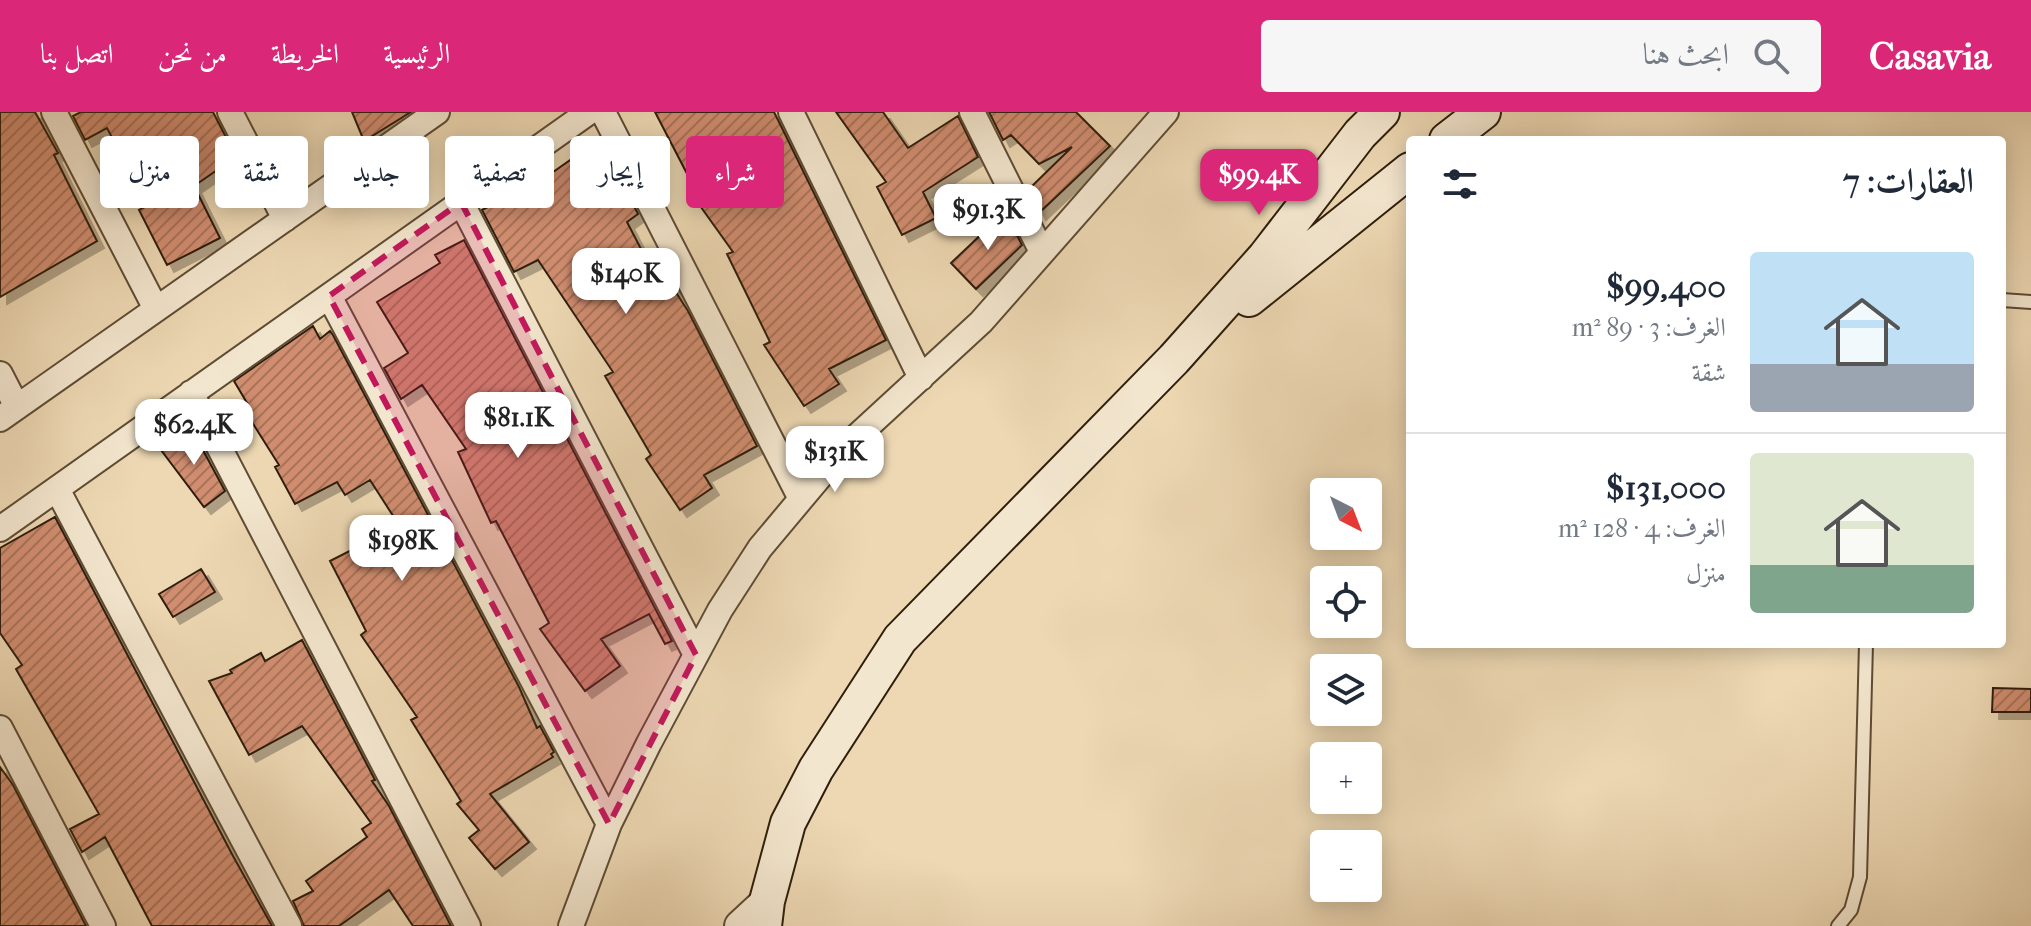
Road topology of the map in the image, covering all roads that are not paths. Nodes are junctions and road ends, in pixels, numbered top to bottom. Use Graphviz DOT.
graph roads {
  1 [pos="54,112"];
  2 [pos="230,112"];
  3 [pos="589,112"];
  4 [pos="603,112"];
  5 [pos="791,112"];
  6 [pos="972,112"];
  7 [pos="1382,112"];
  8 [pos="1483,112"];
  9 [pos="1162,113"];
  10 [pos="428,115"];
  11 [pos="1452,136"];
  12 [pos="554,137"];
  13 [pos="1406,173"];
  14 [pos="453,208"];
  15 [pos="464,208"];
  16 [pos="285,219"];
  17 [pos="1042,252"];
  18 [pos="329,296"];
  19 [pos="2006,300"];
  20 [pos="2031,302"];
  21 [pos="156,309"];
  22 [pos="1174,359"];
  23 [pos="0,374"];
  24 [pos="921,378"];
  25 [pos="191,393"];
  26 [pos="9,413"];
  27 [pos="57,489"];
  28 [pos="800,497"];
  29 [pos="0,529"];
  30 [pos="1866,648"];
  31 [pos="696,655"];
  32 [pos="0,728"];
  33 [pos="609,824"];
  34 [pos="766,913"];
  35 [pos="103,926"];
  36 [pos="289,926"];
  37 [pos="468,926"];
  38 [pos="571,926"];
  39 [pos="740,926"];
  40 [pos="1838,926"];
  1 -- 21 [label="street"];
  2 -- 16 [label="street"];
  3 -- 12 [label="street"];
  4 -- 28 [label="street"];
  5 -- 24 [label="street"];
  6 -- 17 [label="street"];
  7 -- 22 [label="main road"];
  8 -- 11 [label="main road"];
  9 -- 17 [label="street"];
  10 -- 16 [label="street"];
  13 -- 22 [label="main road"];
  14 -- 18 [label="street"];
  15 -- 31 [label="street"];
  16 -- 21 [label="street"];
  17 -- 24 [label="street"];
  18 -- 25 [label="street"];
  18 -- 33 [label="street"];
  19 -- 20 [label="lane"];
  21 -- 26 [label="street"];
  22 -- 34 [label="main road"];
  23 -- 26 [label="street"];
  24 -- 28 [label="street"];
  25 -- 27 [label="street"];
  25 -- 37 [label="street"];
  27 -- 29 [label="street"];
  27 -- 36 [label="street"];
  28 -- 31 [label="street"];
  30 -- 40 [label="lane"];
  31 -- 33 [label="street"];
  32 -- 35 [label="street"];
  33 -- 38 [label="street"];
  34 -- 39 [label="street"];
}
